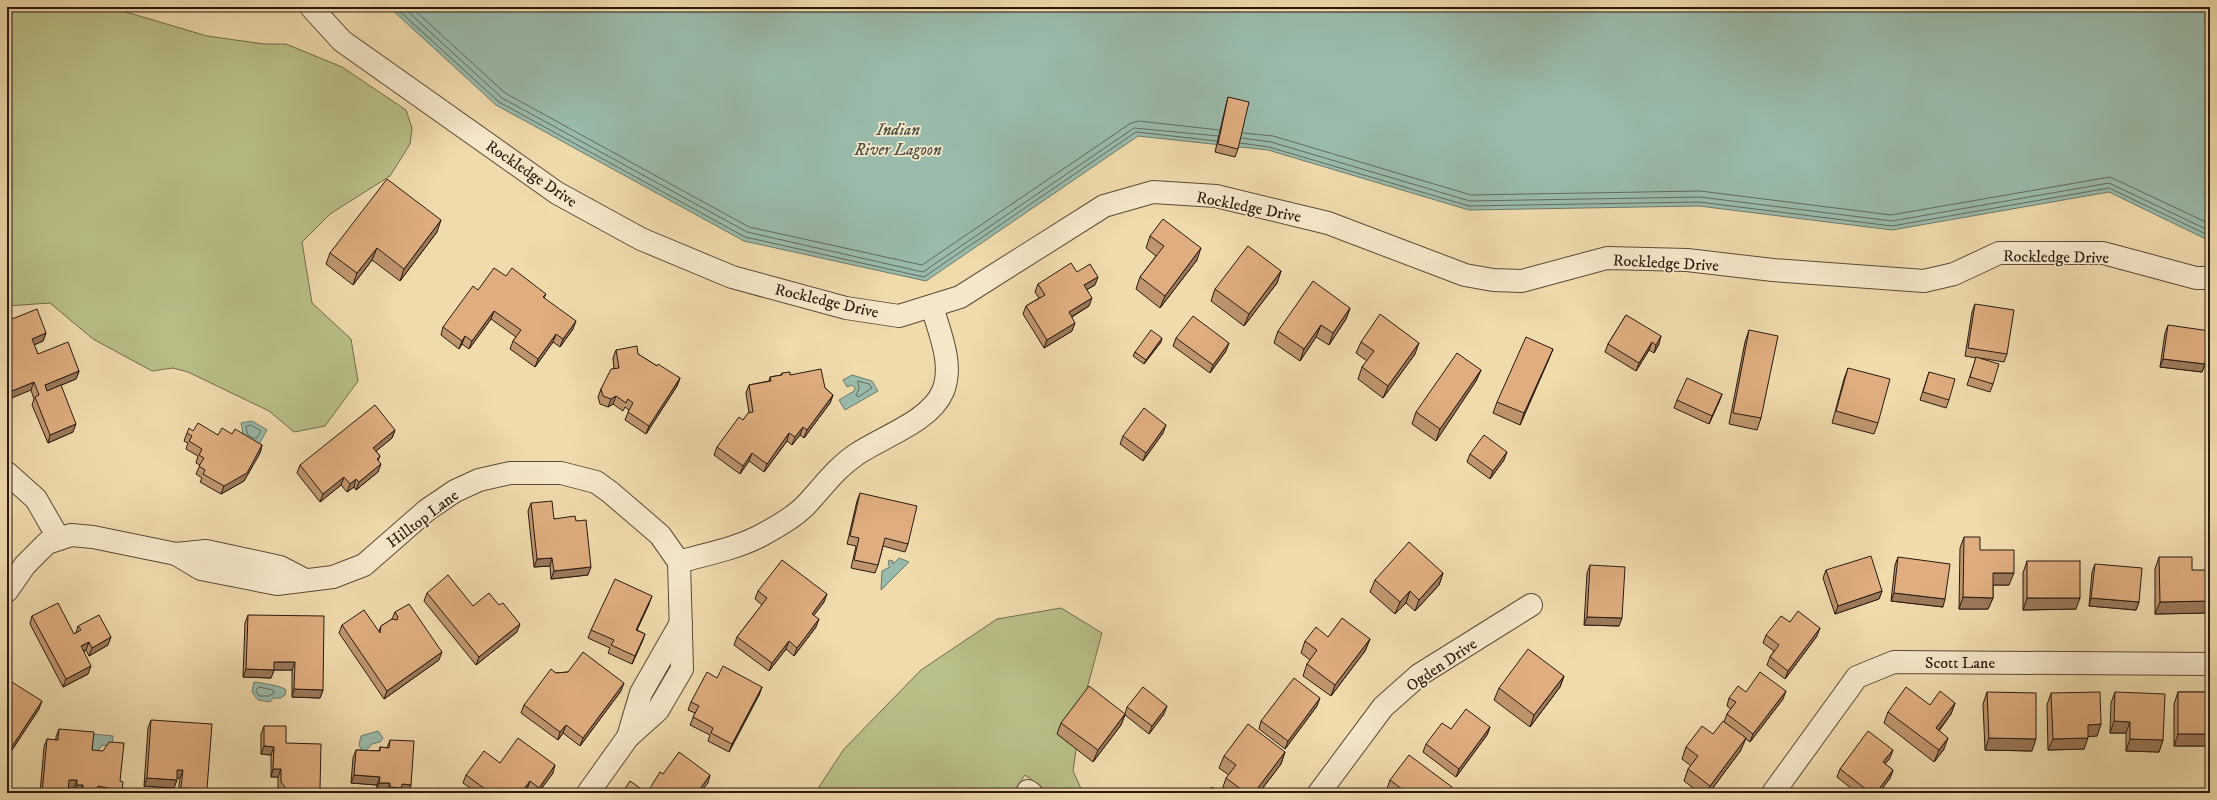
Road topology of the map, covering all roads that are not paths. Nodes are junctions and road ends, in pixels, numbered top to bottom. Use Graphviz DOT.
graph roads {
  1 [pos="311,7"];
  2 [pos="2210,278"];
  3 [pos="932,306"];
  4 [pos="7,473"];
  5 [pos="58,539"];
  6 [pos="679,562"];
  7 [pos="7,590"];
  8 [pos="1531,605"];
  9 [pos="2210,664"];
  10 [pos="588,793"];
  11 [pos="1319,793"];
  12 [pos="1773,793"];
  1 -- 3 [label="street, Rockledge Drive"];
  2 -- 3 [label="street, Rockledge Drive"];
  3 -- 6 [label="street"];
  4 -- 5 [label="street"];
  5 -- 6 [label="street, Hilltop Lane"];
  5 -- 7 [label="street, Hilltop Lane"];
  6 -- 10 [label="street"];
  8 -- 11 [label="street, Ogden Drive"];
  9 -- 12 [label="street, Scott Lane"];
}
